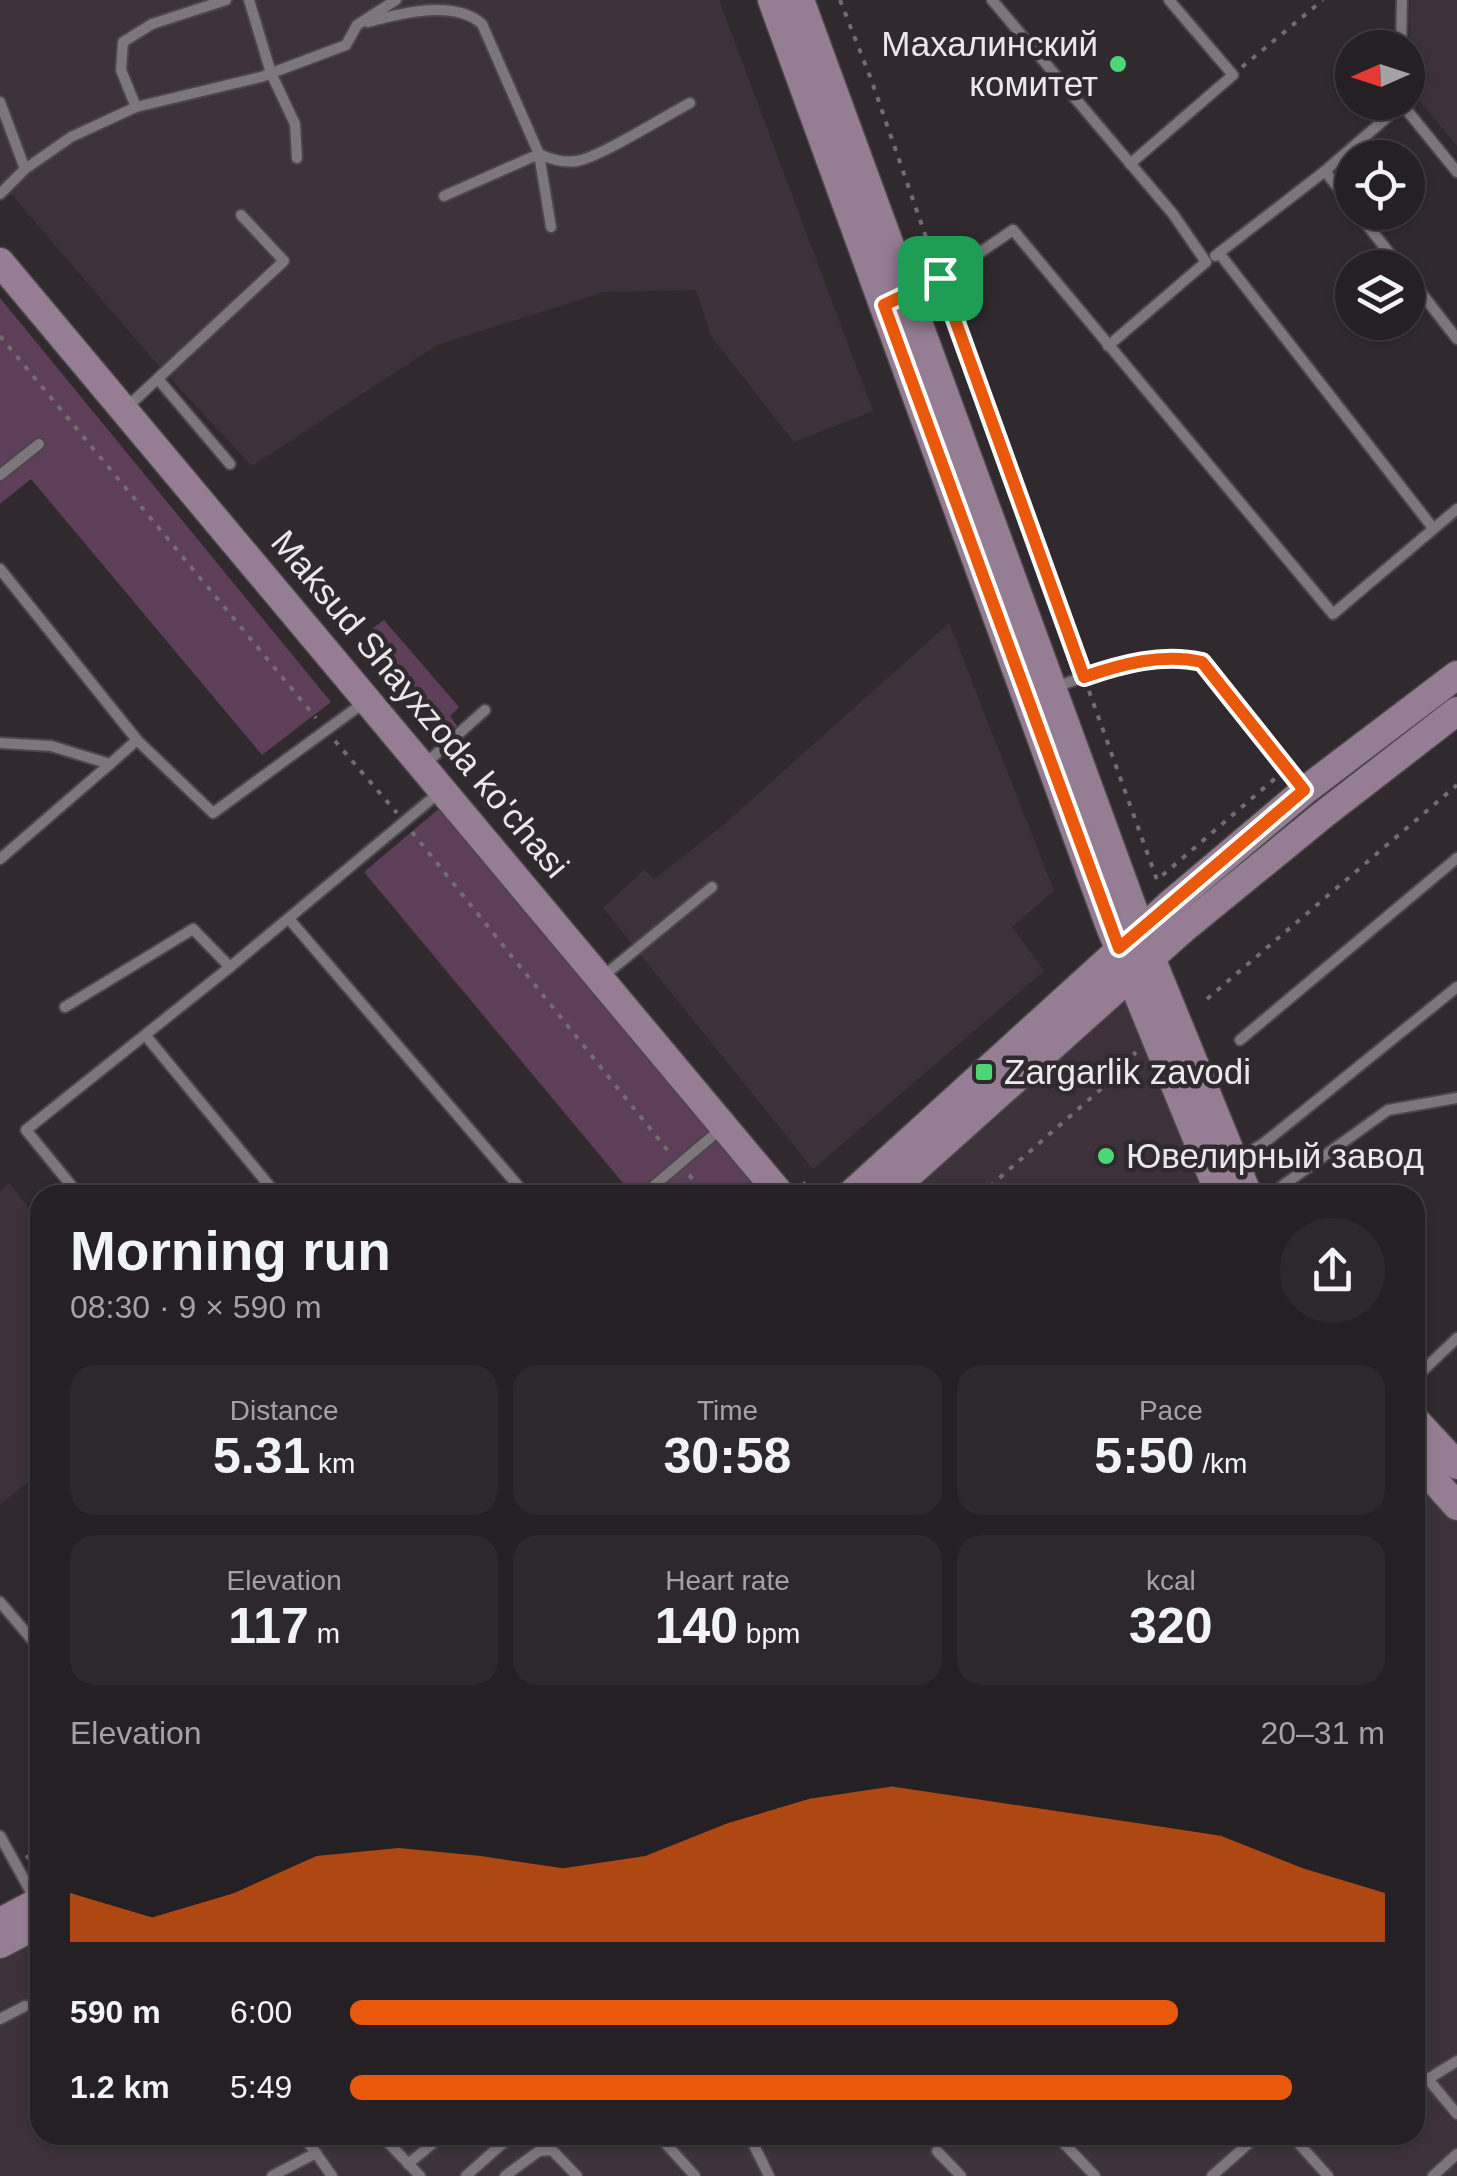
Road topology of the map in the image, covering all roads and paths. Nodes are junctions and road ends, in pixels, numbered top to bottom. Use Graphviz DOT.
graph roads {
  1 [pos="226,0"];
  2 [pos="249,0"];
  3 [pos="396,0"];
  4 [pos="772,0"];
  5 [pos="800,0"];
  6 [pos="840,0"];
  7 [pos="992,0"];
  8 [pos="1169,0"];
  9 [pos="1323,0"];
  10 [pos="1402,0"];
  11 [pos="357,25"];
  12 [pos="1401,30"];
  13 [pos="270,73"];
  14 [pos="1232,75"];
  15 [pos="0,102"];
  16 [pos="690,103"];
  17 [pos="136,107"];
  18 [pos="1382,120"];
  19 [pos="1413,120"];
  20 [pos="538,154"];
  21 [pos="297,158"];
  22 [pos="1130,164"];
  23 [pos="25,169"];
  24 [pos="1325,172"];
  25 [pos="1457,172"];
  26 [pos="1335,185"];
  27 [pos="0,194"];
  28 [pos="444,196"];
  29 [pos="241,215"];
  30 [pos="551,227"];
  31 [pos="1372,230"];
  32 [pos="1387,250"];
  33 [pos="1219,253"];
  34 [pos="0,262"];
  35 [pos="1206,262"];
  36 [pos="940,278"];
  37 [pos="1425,298"];
  38 [pos="896,300"];
  39 [pos="0,336"];
  40 [pos="1457,339"];
  41 [pos="1108,346"];
  42 [pos="158,379"];
  43 [pos="124,410"];
  44 [pos="39,444"];
  45 [pos="230,464"];
  46 [pos="0,476"];
  47 [pos="1457,508"];
  48 [pos="1433,528"];
  49 [pos="0,569"];
  50 [pos="1457,675"];
  51 [pos="1084,677"];
  52 [pos="1052,688"];
  53 [pos="368,699"];
  54 [pos="485,710"];
  55 [pos="1457,711"];
  56 [pos="326,730"];
  57 [pos="137,740"];
  58 [pos="0,743"];
  59 [pos="110,764"];
  60 [pos="423,766"];
  61 [pos="1296,779"];
  62 [pos="1457,785"];
  63 [pos="443,790"];
  64 [pos="405,823"];
  65 [pos="1457,858"];
  66 [pos="0,859"];
  67 [pos="712,887"];
  68 [pos="289,918"];
  69 [pos="1135,953"];
  70 [pos="230,967"];
  71 [pos="600,979"];
  72 [pos="1457,988"];
  73 [pos="1207,999"];
  74 [pos="65,1007"];
  75 [pos="146,1036"];
  76 [pos="1240,1040"];
  77 [pos="1136,1052"];
  78 [pos="1457,1098"];
  79 [pos="724,1127"];
  80 [pos="1234,1162"];
  81 [pos="678,1163"];
  82 [pos="72,1185"];
  83 [pos="268,1185"];
  84 [pos="517,1185"];
  85 [pos="654,1185"];
  86 [pos="699,1185"];
  87 [pos="773,1185"];
  88 [pos="862,1185"];
  89 [pos="896,1185"];
  90 [pos="991,1185"];
  91 [pos="1216,1185"];
  92 [pos="1244,1185"];
  93 [pos="1283,1185"];
  94 [pos="1457,1338"];
  95 [pos="1425,1368"];
  96 [pos="1425,1431"];
  97 [pos="1457,1465"];
  98 [pos="1425,1470"];
  99 [pos="1457,1506"];
  100 [pos="0,1602"];
  101 [pos="30,1637"];
  102 [pos="0,1836"];
  103 [pos="30,1892"];
  104 [pos="30,1912"];
  105 [pos="30,1917"];
  106 [pos="0,1922"];
  107 [pos="0,1944"];
  108 [pos="25,2006"];
  109 [pos="0,2019"];
  110 [pos="1457,2061"];
  111 [pos="1425,2078"];
  112 [pos="1428,2080"];
  113 [pos="1457,2114"];
  114 [pos="311,2145"];
  115 [pos="390,2145"];
  116 [pos="431,2145"];
  117 [pos="501,2145"];
  118 [pos="667,2145"];
  119 [pos="753,2145"];
  120 [pos="1066,2145"];
  121 [pos="1247,2145"];
  122 [pos="1299,2145"];
  123 [pos="937,2151"];
  124 [pos="316,2153"];
  125 [pos="1457,2154"];
  126 [pos="408,2164"];
  127 [pos="272,2176"];
  128 [pos="332,2176"];
  129 [pos="420,2176"];
  130 [pos="466,2176"];
  131 [pos="505,2176"];
  132 [pos="576,2176"];
  133 [pos="695,2176"];
  134 [pos="768,2176"];
  135 [pos="960,2176"];
  136 [pos="1095,2176"];
  137 [pos="1212,2176"];
  138 [pos="1328,2176"];
  139 [pos="1433,2176"];
  1 -- 17 [label="lane"];
  2 -- 13 [label="lane"];
  3 -- 11 [label="lane"];
  4 -- 38 [label="main road"];
  5 -- 38 [label="main road"];
  6 -- 36 [label="path"];
  7 -- 22 [label="lane"];
  8 -- 14 [label="lane"];
  9 -- 14 [label="path"];
  10 -- 12 [label="lane"];
  11 -- 13 [label="lane"];
  11 -- 20 [label="lane"];
  13 -- 17 [label="lane"];
  13 -- 21 [label="lane"];
  14 -- 22 [label="lane"];
  15 -- 23 [label="lane"];
  16 -- 20 [label="lane"];
  17 -- 23 [label="lane"];
  18 -- 24 [label="lane"];
  19 -- 25 [label="lane"];
  20 -- 28 [label="lane"];
  20 -- 30 [label="lane"];
  22 -- 35 [label="lane"];
  23 -- 27 [label="lane"];
  24 -- 26 [label="lane"];
  24 -- 33 [label="lane"];
  29 -- 42 [label="lane"];
  31 -- 32 [label="lane"];
  33 -- 35 [label="lane"];
  33 -- 48 [label="lane"];
  34 -- 43 [label="main road, Maksud Shayxzoda ko'chasi"];
  35 -- 41 [label="lane"];
  36 -- 38 [label="lane"];
  36 -- 41 [label="lane"];
  36 -- 51 [label="path"];
  37 -- 40 [label="lane"];
  38 -- 52 [label="main road"];
  38 -- 69 [label="main road"];
  39 -- 56 [label="path"];
  41 -- 48 [label="lane"];
  42 -- 43 [label="lane"];
  42 -- 45 [label="lane"];
  43 -- 53 [label="main road, Maksud Shayxzoda ko'chasi"];
  44 -- 46 [label="lane"];
  47 -- 48 [label="lane"];
  49 -- 57 [label="lane"];
  50 -- 61 [label="main road"];
  51 -- 52 [label="lane"];
  51 -- 61 [label="lane"];
  51 -- 61 [label="path"];
  52 -- 69 [label="main road"];
  53 -- 56 [label="lane"];
  53 -- 60 [label="main road, Maksud Shayxzoda ko'chasi"];
  54 -- 60 [label="lane"];
  55 -- 69 [label="main road"];
  56 -- 57 [label="lane"];
  56 -- 64 [label="path"];
  57 -- 59 [label="lane"];
  58 -- 59 [label="lane"];
  59 -- 66 [label="lane"];
  60 -- 63 [label="main road, Maksud Shayxzoda ko'chasi"];
  61 -- 69 [label="main road"];
  62 -- 73 [label="path"];
  63 -- 64 [label="lane"];
  63 -- 71 [label="main road, Maksud Shayxzoda ko'chasi"];
  64 -- 68 [label="lane"];
  64 -- 81 [label="path"];
  65 -- 76 [label="lane"];
  67 -- 71 [label="lane"];
  68 -- 70 [label="lane"];
  68 -- 84 [label="lane"];
  69 -- 80 [label="main road"];
  69 -- 88 [label="main road"];
  69 -- 89 [label="main road"];
  69 -- 91 [label="main road"];
  70 -- 74 [label="lane"];
  70 -- 75 [label="lane"];
  71 -- 79 [label="main road, Maksud Shayxzoda ko'chasi"];
  72 -- 80 [label="lane"];
  75 -- 82 [label="lane"];
  75 -- 83 [label="lane"];
  77 -- 90 [label="path"];
  78 -- 93 [label="lane"];
  79 -- 81 [label="lane"];
  79 -- 87 [label="main road, Maksud Shayxzoda ko'chasi"];
  80 -- 92 [label="main road"];
  81 -- 85 [label="lane"];
  81 -- 86 [label="path"];
  94 -- 95 [label="lane"];
  96 -- 97 [label="main road"];
  98 -- 99 [label="main road"];
  100 -- 101 [label="lane"];
  102 -- 103 [label="lane"];
  104 -- 106 [label="main road"];
  105 -- 107 [label="main road"];
  108 -- 109 [label="lane"];
  110 -- 112 [label="lane"];
  111 -- 112 [label="lane"];
  112 -- 113 [label="lane"];
  114 -- 124 [label="lane"];
  115 -- 126 [label="lane"];
  116 -- 126 [label="lane"];
  117 -- 130 [label="lane"];
  118 -- 133 [label="lane"];
  119 -- 134 [label="lane"];
  120 -- 136 [label="lane"];
  121 -- 137 [label="lane"];
  122 -- 138 [label="lane"];
  123 -- 135 [label="lane"];
  124 -- 127 [label="lane"];
  124 -- 128 [label="lane"];
  125 -- 139 [label="lane"];
  126 -- 129 [label="lane"];
  131 -- 132 [label="lane"];
}
